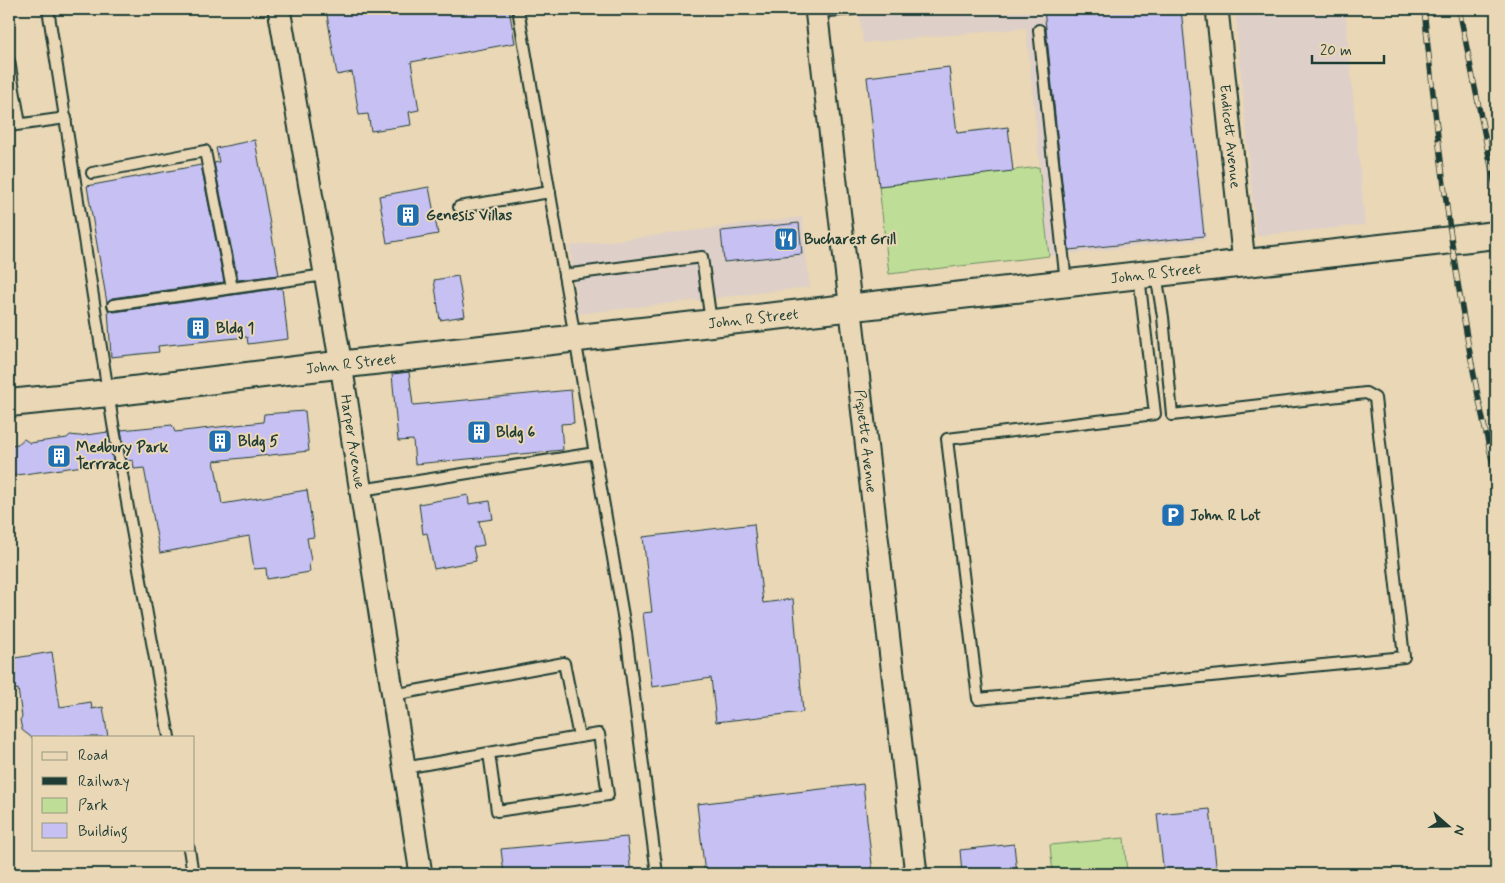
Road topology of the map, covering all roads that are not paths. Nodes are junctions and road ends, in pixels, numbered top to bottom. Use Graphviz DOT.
graph roads {
  1 [pos="48,9"];
  2 [pos="280,9"];
  3 [pos="518,9"];
  4 [pos="854,9"];
  5 [pos="1217,9"];
  6 [pos="816,11"];
  7 [pos="1039,30"];
  8 [pos="9,61"];
  9 [pos="66,118"];
  10 [pos="20,124"];
  11 [pos="9,126"];
  12 [pos="92,173"];
  13 [pos="550,192"];
  14 [pos="459,207"];
  15 [pos="1496,235"];
  16 [pos="1244,263"];
  17 [pos="1147,274"];
  18 [pos="325,275"];
  19 [pos="564,275"];
  20 [pos="1066,284"];
  21 [pos="232,288"];
  22 [pos="113,305"];
  23 [pos="851,308"];
  24 [pos="711,323"];
  25 [pos="575,338"];
  26 [pos="341,364"];
  27 [pos="109,393"];
  28 [pos="9,403"];
  29 [pos="595,453"];
  30 [pos="361,490"];
  31 [pos="393,695"];
  32 [pos="169,736"];
  33 [pos="579,737"];
  34 [pos="489,753"];
  35 [pos="404,768"];
  36 [pos="189,850"];
  37 [pos="193,874"];
  38 [pos="421,874"];
  39 [pos="657,874"];
  40 [pos="916,874"];
  1 -- 9 [label="lane"];
  2 -- 18 [label="street, Harper Avenue"];
  3 -- 13 [label="lane"];
  4 -- 6 [label="lane"];
  5 -- 16 [label="street, Endicott Avenue"];
  6 -- 23 [label="street, Piquette Avenue"];
  7 -- 20 [label="lane"];
  8 -- 10 [label="lane"];
  9 -- 10 [label="lane"];
  9 -- 27 [label="lane"];
  10 -- 11 [label="lane"];
  12 -- 21 [label="lane"];
  13 -- 14 [label="lane"];
  13 -- 19 [label="lane"];
  15 -- 16 [label="street, John R Street"];
  16 -- 17 [label="street, John R Street"];
  17 -- 17 [label="lane"];
  17 -- 20 [label="street, John R Street"];
  18 -- 21 [label="lane"];
  18 -- 26 [label="street, Harper Avenue"];
  19 -- 24 [label="lane"];
  19 -- 25 [label="lane"];
  20 -- 23 [label="street, John R Street"];
  21 -- 22 [label="lane"];
  23 -- 24 [label="street, John R Street"];
  23 -- 40 [label="street, Piquette Avenue"];
  24 -- 25 [label="street, John R Street"];
  25 -- 26 [label="street, John R Street"];
  25 -- 29 [label="lane"];
  26 -- 27 [label="street, John R Street"];
  26 -- 30 [label="street, Harper Avenue"];
  27 -- 28 [label="street, John R Street"];
  27 -- 32 [label="lane"];
  29 -- 30 [label="lane"];
  29 -- 39 [label="lane"];
  30 -- 31 [label="street, Harper Avenue"];
  31 -- 33 [label="lane"];
  31 -- 35 [label="street, Harper Avenue"];
  33 -- 34 [label="lane"];
  33 -- 34 [label="lane"];
  34 -- 35 [label="lane"];
  35 -- 38 [label="street, Harper Avenue"];
  36 -- 37 [label="lane"];
}
